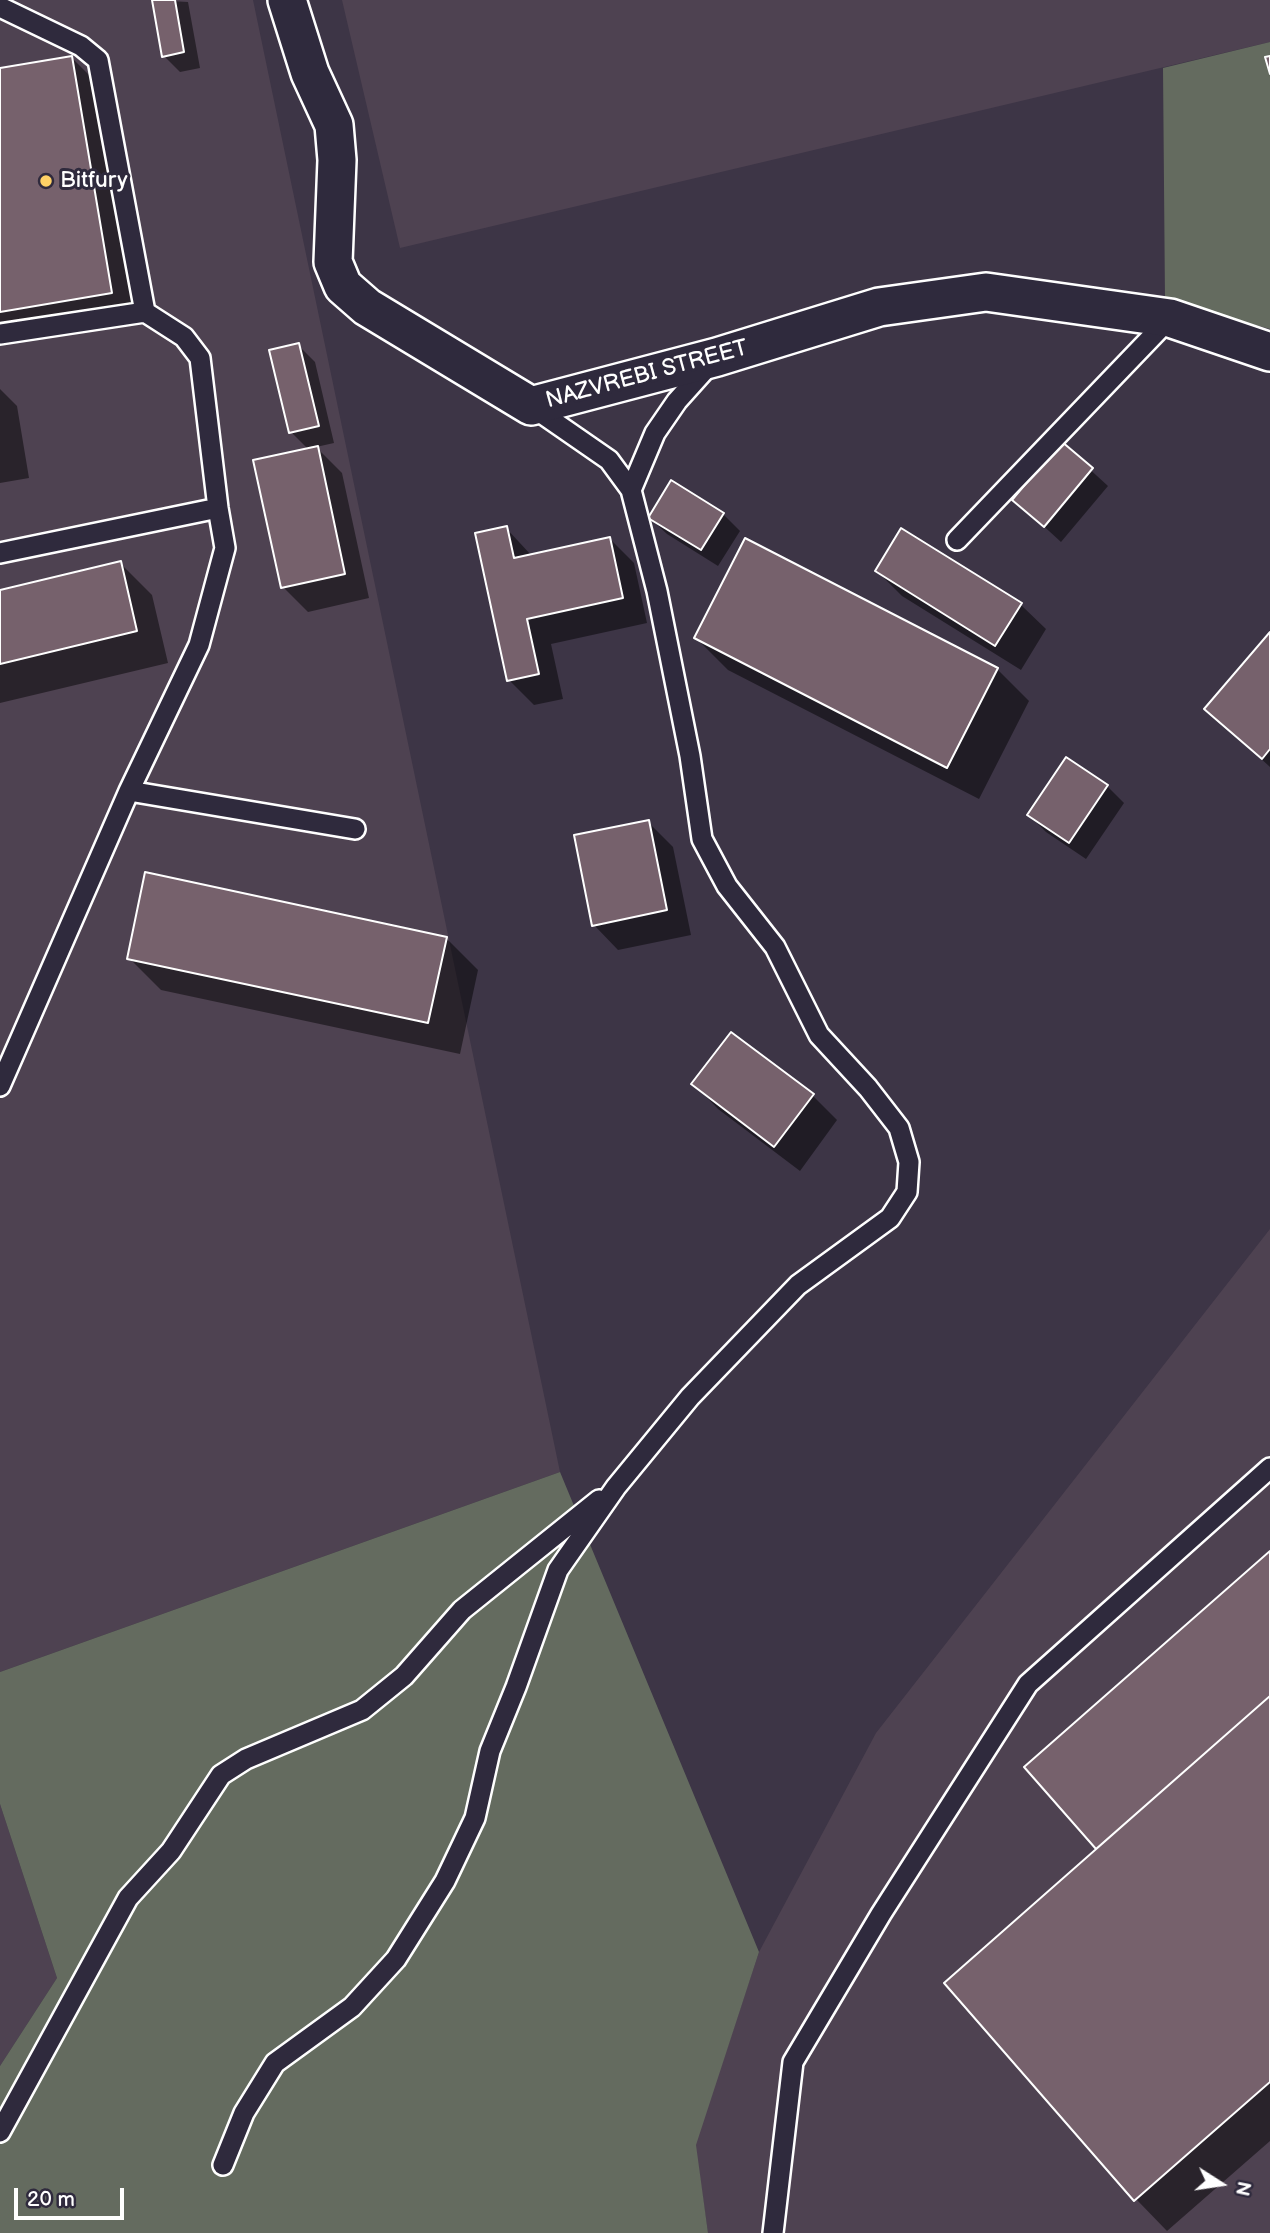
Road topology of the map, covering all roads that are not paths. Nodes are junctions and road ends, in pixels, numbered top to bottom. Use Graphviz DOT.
graph roads {
  1 [pos="287,0"];
  2 [pos="0,6"];
  3 [pos="145,312"];
  4 [pos="1170,318"];
  5 [pos="0,334"];
  6 [pos="1265,345"];
  7 [pos="717,357"];
  8 [pos="531,406"];
  9 [pos="631,490"];
  10 [pos="218,508"];
  11 [pos="957,540"];
  12 [pos="0,553"];
  13 [pos="130,791"];
  14 [pos="355,829"];
  15 [pos="5,1061"];
  16 [pos="0,1086"];
  17 [pos="1270,1468"];
  18 [pos="616,1487"];
  19 [pos="0,2132"];
  20 [pos="223,2165"];
  21 [pos="773,2233"];
  1 -- 8 [label="street, NAZVREBI STREET"];
  2 -- 3 [label="lane"];
  3 -- 5 [label="lane"];
  3 -- 10 [label="lane"];
  4 -- 6 [label="street, NAZVREBI STREET"];
  4 -- 7 [label="street, NAZVREBI STREET"];
  4 -- 11 [label="lane"];
  7 -- 8 [label="street, NAZVREBI STREET"];
  7 -- 9 [label="lane"];
  8 -- 9 [label="lane"];
  9 -- 18 [label="lane"];
  10 -- 12 [label="lane"];
  10 -- 13 [label="lane"];
  13 -- 14 [label="lane"];
  13 -- 15 [label="lane"];
  15 -- 16 [label="lane"];
  17 -- 21 [label="lane"];
  18 -- 19 [label="lane"];
  18 -- 20 [label="lane"];
}
